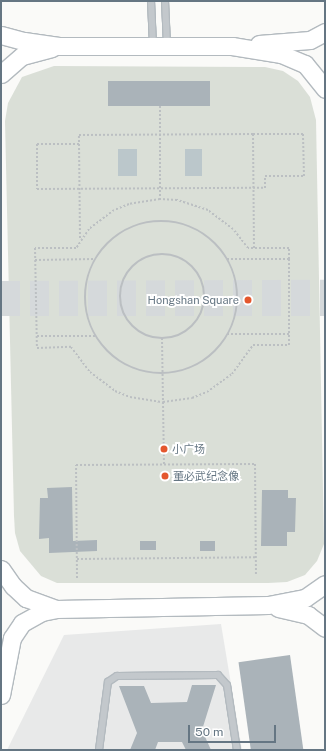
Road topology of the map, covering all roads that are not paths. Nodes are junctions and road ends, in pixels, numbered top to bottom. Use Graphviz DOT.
graph roads {
  1 [pos="151,1"];
  2 [pos="165,1"];
  3 [pos="325,32"];
  4 [pos="1,35"];
  5 [pos="60,46"];
  6 [pos="160,46"];
  7 [pos="232,46"];
  8 [pos="1,74"];
  9 [pos="325,89"];
  10 [pos="1,570"];
  11 [pos="325,584"];
  12 [pos="268,605"];
  13 [pos="56,609"];
  14 [pos="325,628"];
  15 [pos="1,695"];
  16 [pos="100,750"];
  17 [pos="237,750"];
  1 -- 6 [label="lane"];
  2 -- 6 [label="lane"];
  3 -- 7 [label="main road"];
  4 -- 5 [label="main road"];
  5 -- 6 [label="main road"];
  5 -- 8 [label="main road"];
  6 -- 7 [label="main road"];
  7 -- 9 [label="main road"];
  10 -- 13 [label="main road"];
  11 -- 12 [label="main road"];
  12 -- 13 [label="main road"];
  12 -- 14 [label="main road"];
  13 -- 15 [label="main road"];
  16 -- 17 [label="lane"];
}
